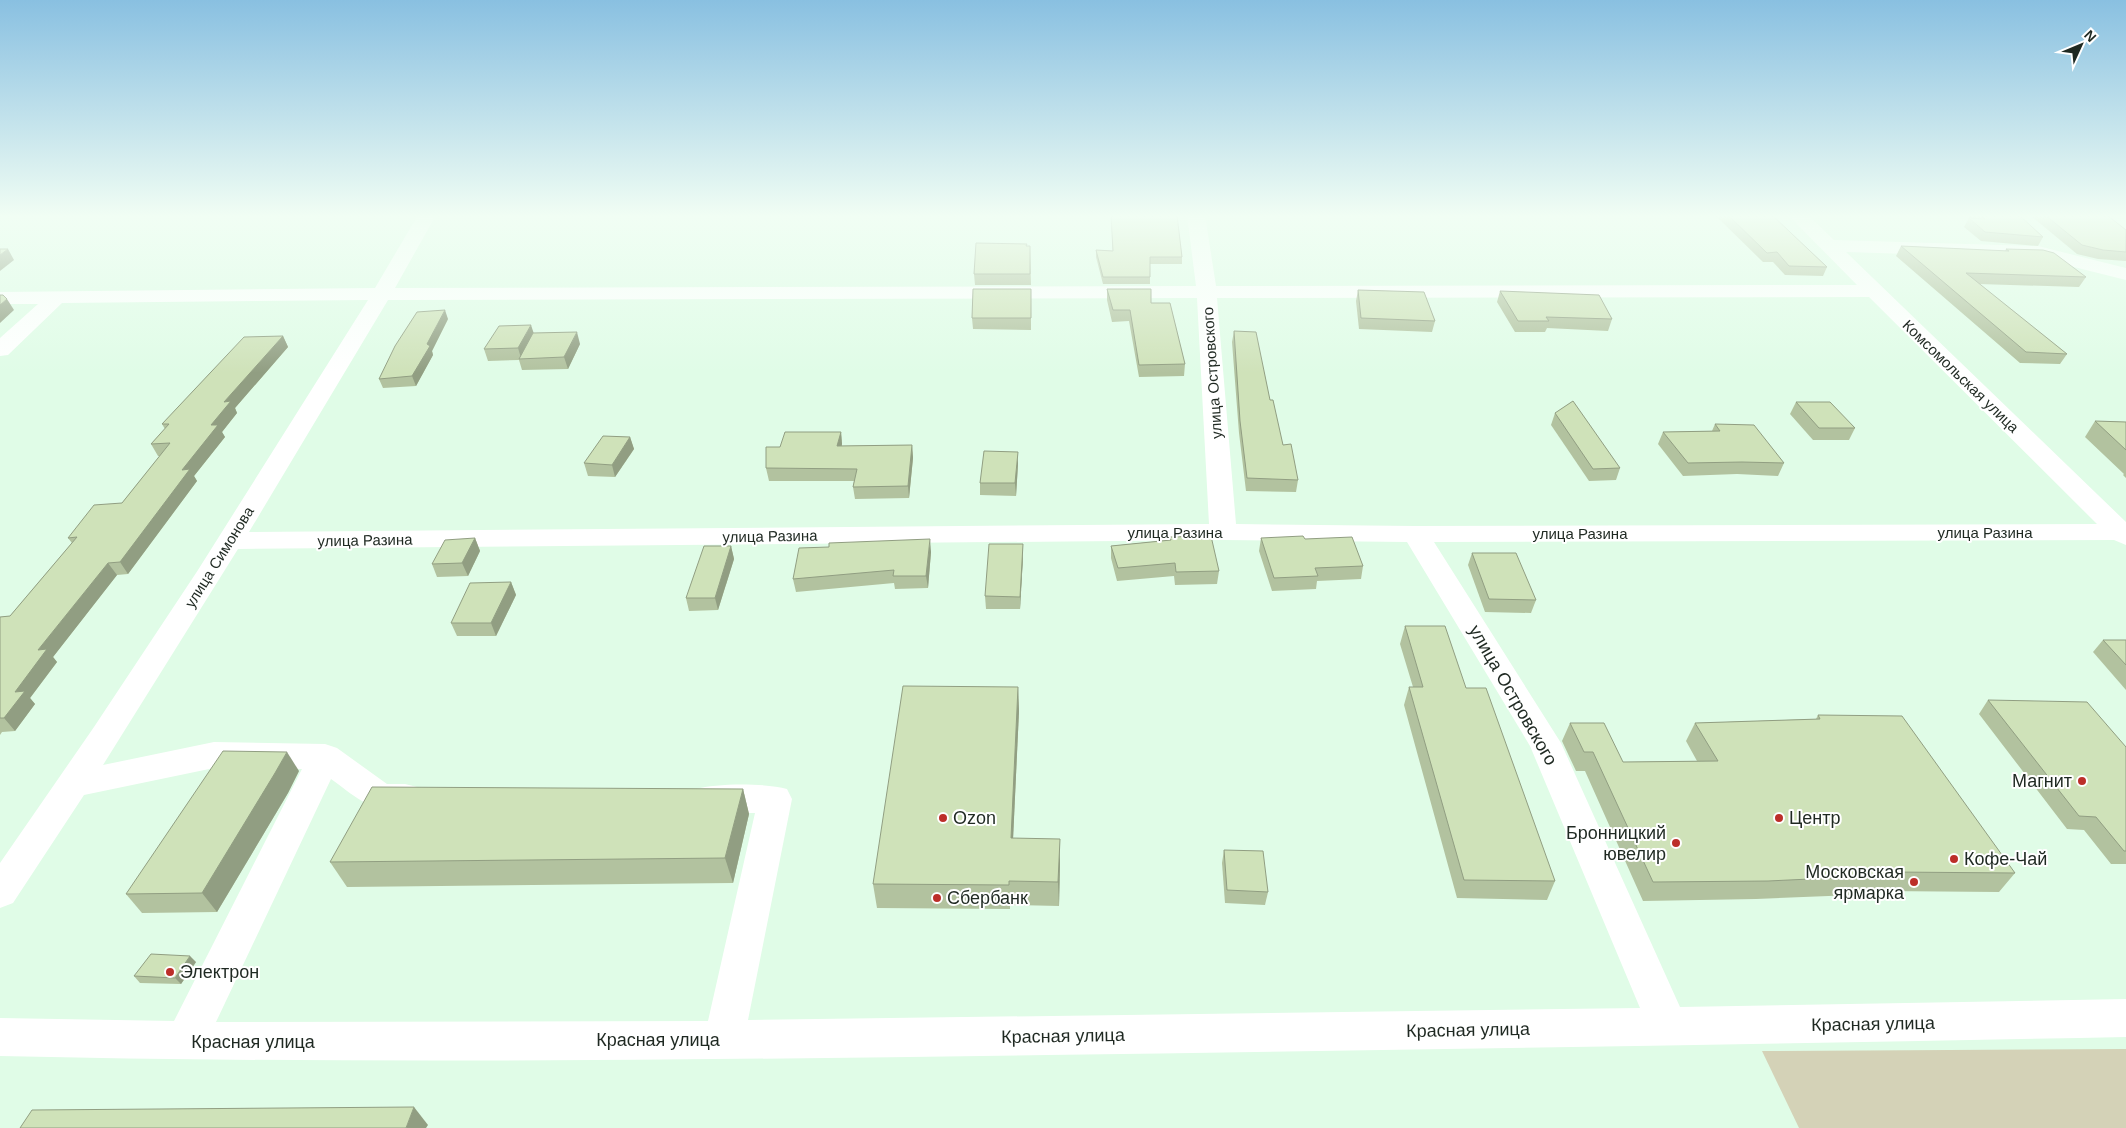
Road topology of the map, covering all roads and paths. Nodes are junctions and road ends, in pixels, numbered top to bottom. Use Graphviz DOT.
graph roads {
  1 [pos="397,268"];
  2 [pos="1203,268"];
  3 [pos="1851,268"];
  4 [pos="2101,268"];
  5 [pos="2126,274"];
  6 [pos="1874,292"];
  7 [pos="1207,293"];
  8 [pos="382,294"];
  9 [pos="0,298"];
  10 [pos="56,299"];
  11 [pos="0,350"];
  12 [pos="2121,528"];
  13 [pos="1223,532"];
  14 [pos="1415,534"];
  15 [pos="230,541"];
  16 [pos="325,757"];
  17 [pos="75,784"];
  18 [pos="440,798"];
  19 [pos="676,798"];
  20 [pos="0,892"];
  21 [pos="2126,1018"];
  22 [pos="1670,1028"];
  23 [pos="0,1037"];
  24 [pos="724,1040"];
  25 [pos="184,1042"];
  1 -- 8 [label="street, улица Симонова"];
  2 -- 7 [label="street, улица Островского"];
  3 -- 6 [label="street, Комсомольская улица"];
  4 -- 5 [label="street"];
  6 -- 7 [label="street"];
  6 -- 12 [label="street, Комсомольская улица"];
  7 -- 8 [label="street"];
  7 -- 13 [label="street, улица Островского"];
  8 -- 10 [label="street"];
  8 -- 15 [label="street, улица Симонова"];
  9 -- 10 [label="street"];
  10 -- 11 [label="street"];
  12 -- 14 [label="street, улица Разина"];
  13 -- 14 [label="street, улица Разина"];
  13 -- 15 [label="street, улица Разина"];
  14 -- 22 [label="street, улица Островского"];
  15 -- 17 [label="street, улица Симонова"];
  16 -- 17 [label="street"];
  16 -- 18 [label="street"];
  16 -- 25 [label="street"];
  17 -- 20 [label="street, улица Симонова"];
  19 -- 24 [label="street"];
  21 -- 22 [label="street, Красная улица"];
  22 -- 24 [label="street, Красная улица"];
  23 -- 25 [label="street, Красная улица"];
  24 -- 25 [label="street, Красная улица"];
}
